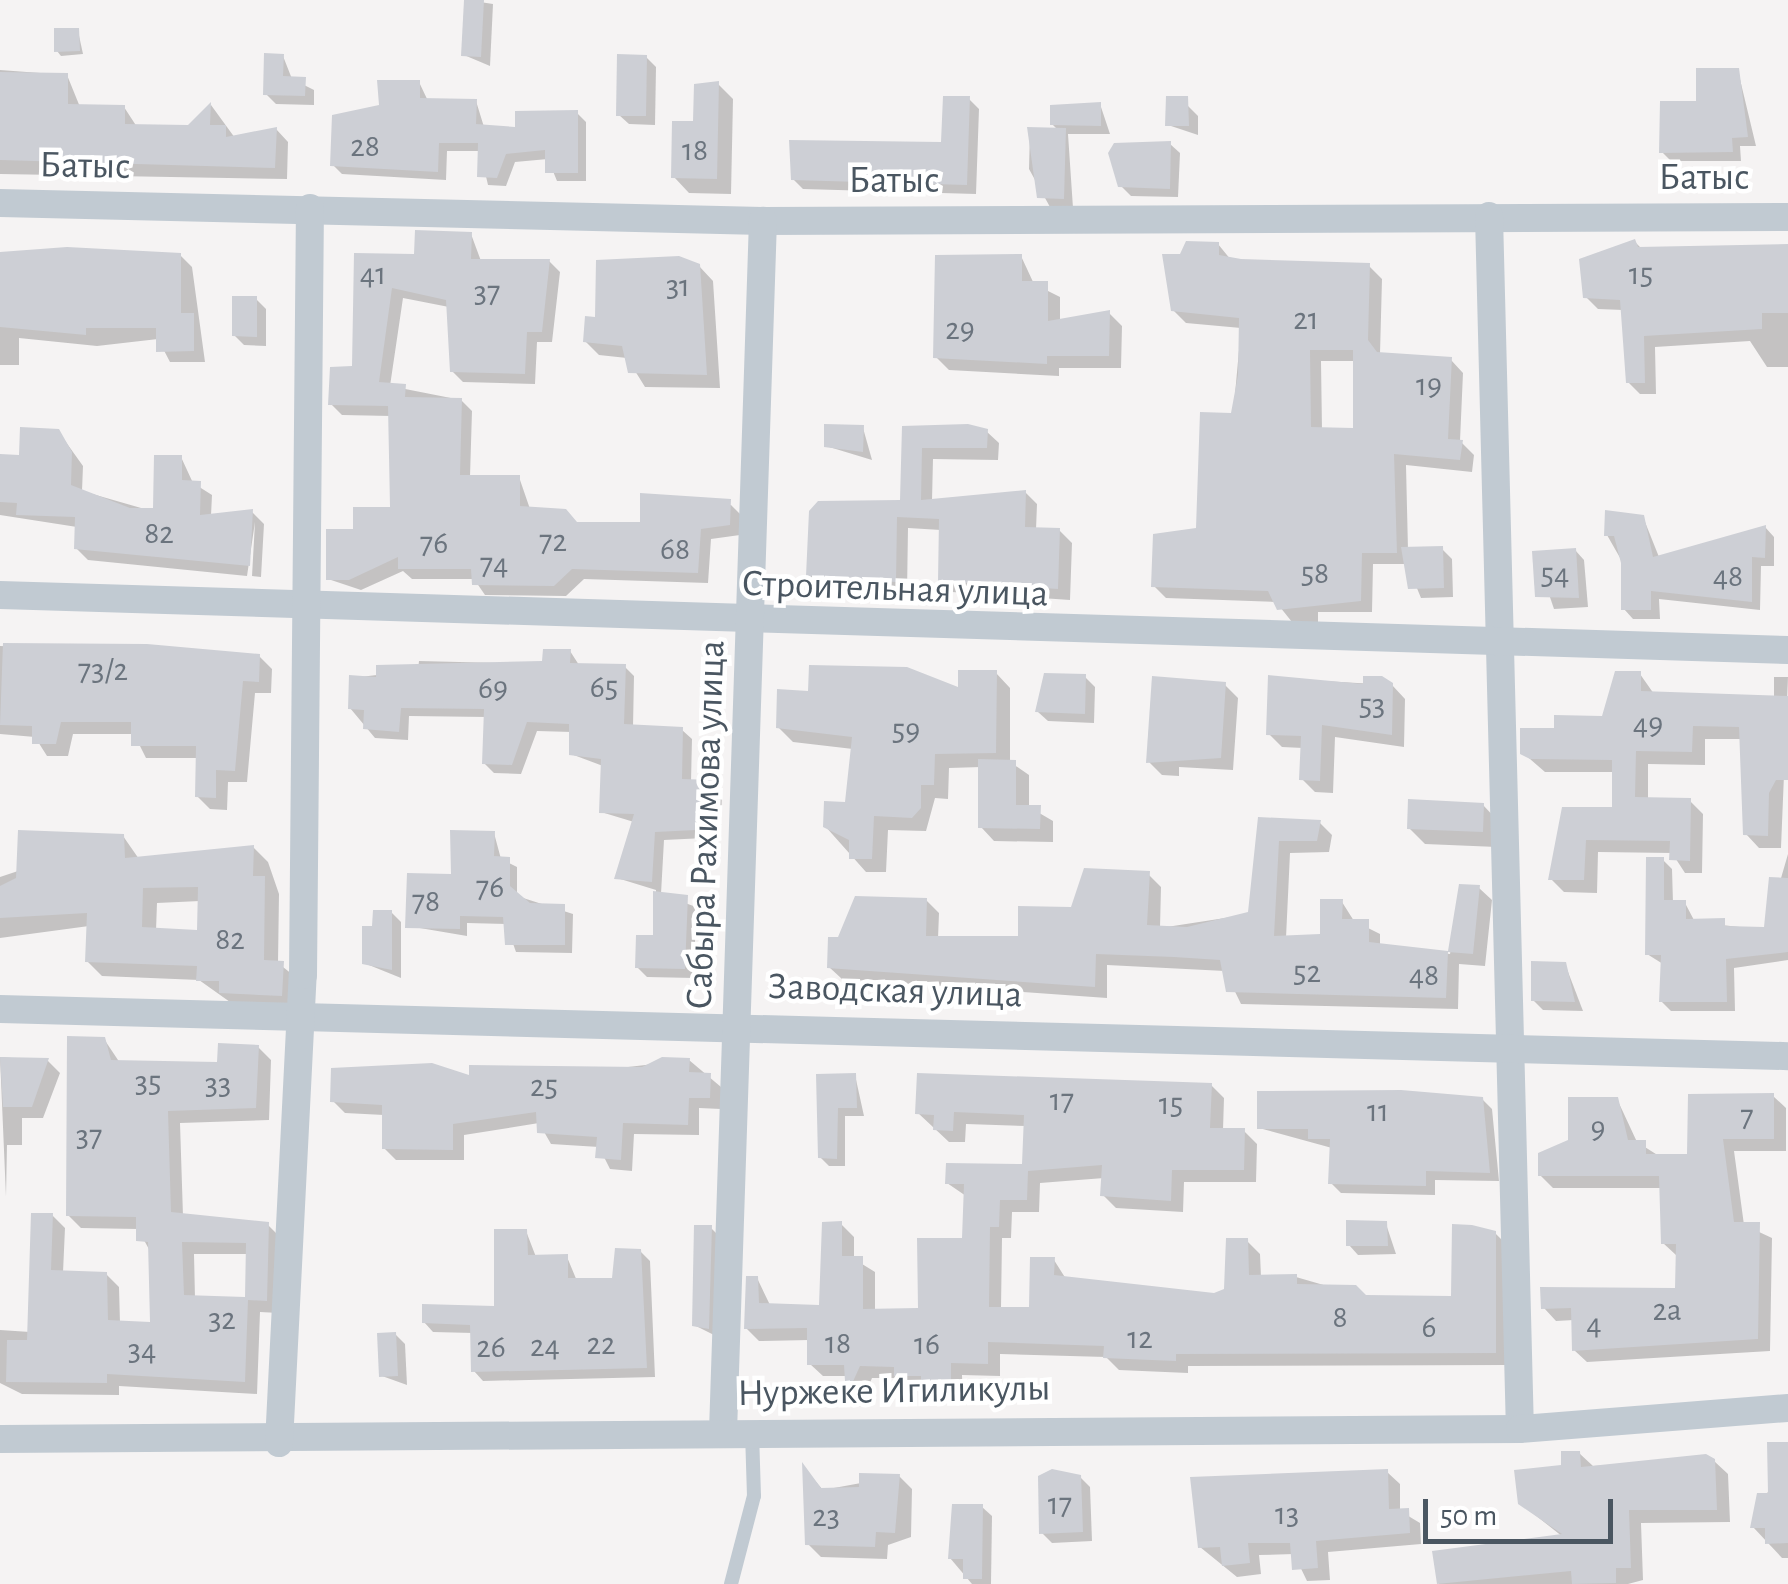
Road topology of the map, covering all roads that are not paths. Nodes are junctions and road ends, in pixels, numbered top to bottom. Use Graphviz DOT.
graph roads {
  1 [pos="0,204"];
  2 [pos="310,208"];
  3 [pos="1489,216"];
  4 [pos="1788,217"];
  5 [pos="763,221"];
  6 [pos="0,595"];
  7 [pos="306,608"];
  8 [pos="752,623"];
  9 [pos="1505,643"];
  10 [pos="1788,650"];
  11 [pos="0,1009"];
  12 [pos="301,1019"];
  13 [pos="737,1024"];
  14 [pos="1509,1048"];
  15 [pos="1788,1056"];
  16 [pos="1788,1408"];
  17 [pos="1520,1429"];
  18 [pos="752,1431"];
  19 [pos="723,1432"];
  20 [pos="0,1440"];
  21 [pos="279,1443"];
  22 [pos="731,1584"];
  1 -- 2 [label="street, Батыс"];
  2 -- 5 [label="street, Батыс"];
  2 -- 7 [label="street"];
  3 -- 4 [label="street, Батыс"];
  3 -- 5 [label="street, Батыс"];
  3 -- 9 [label="street"];
  5 -- 8 [label="street, Сабыра Рахимова улица"];
  6 -- 7 [label="street, Строительная улица"];
  7 -- 8 [label="street, Строительная улица"];
  7 -- 12 [label="street"];
  8 -- 9 [label="street, Строительная улица"];
  8 -- 13 [label="street, Сабыра Рахимова улица"];
  9 -- 10 [label="street, Строительная улица"];
  9 -- 14 [label="street"];
  11 -- 12 [label="street, Заводская улица"];
  12 -- 13 [label="street, Заводская улица"];
  12 -- 21 [label="street"];
  13 -- 14 [label="street, Заводская улица"];
  13 -- 19 [label="street, Сабыра Рахимова улица"];
  14 -- 15 [label="street, Заводская улица"];
  14 -- 17 [label="street"];
  16 -- 17 [label="street, Нуржеке Игиликулы"];
  17 -- 18 [label="street, Нуржеке Игиликулы"];
  18 -- 19 [label="street, Нуржеке Игиликулы"];
  18 -- 22 [label="lane"];
  19 -- 21 [label="street, Нуржеке Игиликулы"];
  20 -- 21 [label="street, Нуржеке Игиликулы"];
}
